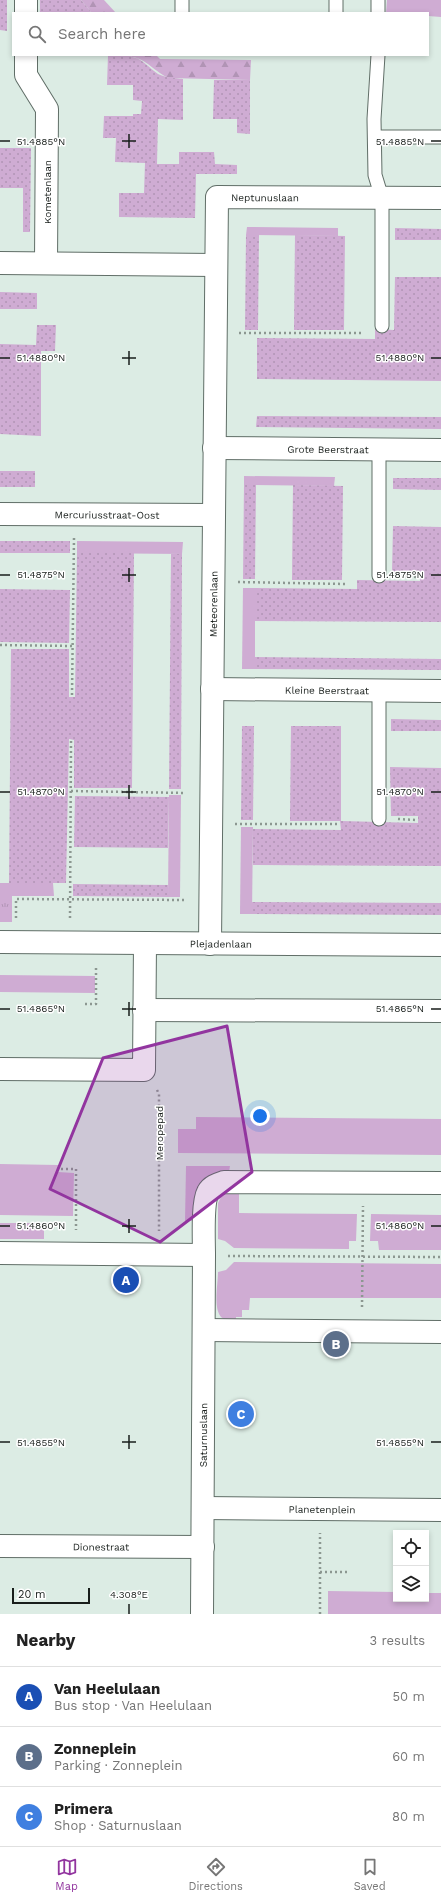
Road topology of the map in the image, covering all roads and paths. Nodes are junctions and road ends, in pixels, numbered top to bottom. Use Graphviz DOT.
graph roads {
  1 [pos="26,0"];
  2 [pos="182,0"];
  3 [pos="336,0"];
  4 [pos="378,0"];
  5 [pos="26,12"];
  6 [pos="182,12"];
  7 [pos="336,12"];
  8 [pos="378,12"];
  9 [pos="26,56"];
  10 [pos="378,56"];
  11 [pos="374,137"];
  12 [pos="441,137"];
  13 [pos="382,198"];
  14 [pos="441,198"];
  15 [pos="0,263"];
  16 [pos="46,263"];
  17 [pos="216,265"];
  18 [pos="382,326"];
  19 [pos="216,333"];
  20 [pos="214,448"];
  21 [pos="379,450"];
  22 [pos="441,450"];
  23 [pos="0,514"];
  24 [pos="74,514"];
  25 [pos="214,515"];
  26 [pos="379,576"];
  27 [pos="213,582"];
  28 [pos="345,584"];
  29 [pos="0,645"];
  30 [pos="73,646"];
  31 [pos="212,689"];
  32 [pos="379,691"];
  33 [pos="441,691"];
  34 [pos="72,696"];
  35 [pos="72,741"];
  36 [pos="71,791"];
  37 [pos="212,793"];
  38 [pos="379,819"];
  39 [pos="211,824"];
  40 [pos="337,824"];
  41 [pos="70,900"];
  42 [pos="211,900"];
  43 [pos="8,942"];
  44 [pos="97,943"];
  45 [pos="145,943"];
  46 [pos="210,944"];
  47 [pos="441,945"];
  48 [pos="85,1004"];
  49 [pos="144,1010"];
  50 [pos="441,1011"];
  51 [pos="0,1069"];
  52 [pos="144,1070"];
  53 [pos="61,1169"];
  54 [pos="363,1182"];
  55 [pos="441,1183"];
  56 [pos="0,1253"];
  57 [pos="76,1254"];
  58 [pos="159,1255"];
  59 [pos="204,1256"];
  60 [pos="363,1256"];
  61 [pos="441,1256"];
  62 [pos="204,1330"];
  63 [pos="362,1331"];
  64 [pos="441,1332"];
  65 [pos="203,1508"];
  66 [pos="320,1509"];
  67 [pos="441,1510"];
  68 [pos="0,1546"];
  69 [pos="202,1547"];
  70 [pos="320,1572"];
  71 [pos="347,1572"];
  72 [pos="202,1614"];
  73 [pos="320,1614"];
  1 -- 5 [label="street"];
  2 -- 6 [label="lane"];
  3 -- 7 [label="lane"];
  4 -- 8 [label="lane"];
  9 -- 16 [label="street, Kometenlaan"];
  10 -- 11 [label="lane"];
  11 -- 12 [label="lane"];
  11 -- 13 [label="lane"];
  13 -- 14 [label="street, Neptunuslaan"];
  13 -- 17 [label="street, Neptunuslaan"];
  13 -- 18 [label="lane"];
  15 -- 16 [label="street"];
  16 -- 17 [label="street"];
  17 -- 19 [label="street, Meteorenlaan"];
  18 -- 19 [label="path"];
  19 -- 20 [label="street, Meteorenlaan"];
  20 -- 21 [label="street, Grote Beerstraat"];
  20 -- 25 [label="street, Meteorenlaan"];
  21 -- 22 [label="street, Grote Beerstraat"];
  21 -- 26 [label="lane"];
  23 -- 24 [label="street, Mercuriusstraat-Oost"];
  24 -- 25 [label="street, Mercuriusstraat-Oost"];
  24 -- 30 [label="path"];
  25 -- 27 [label="street, Meteorenlaan"];
  27 -- 28 [label="path"];
  27 -- 31 [label="street, Meteorenlaan"];
  29 -- 30 [label="path"];
  30 -- 34 [label="path"];
  31 -- 32 [label="street, Kleine Beerstraat"];
  31 -- 37 [label="street, Meteorenlaan"];
  32 -- 33 [label="street, Kleine Beerstraat"];
  32 -- 38 [label="lane"];
  35 -- 36 [label="path"];
  36 -- 37 [label="path"];
  36 -- 41 [label="path"];
  37 -- 39 [label="street, Meteorenlaan"];
  39 -- 40 [label="path"];
  39 -- 42 [label="street, Meteorenlaan"];
  41 -- 42 [label="path"];
  41 -- 43 [label="path"];
  42 -- 46 [label="street, Meteorenlaan"];
  43 -- 44 [label="street, Plejadenlaan"];
  44 -- 45 [label="street, Plejadenlaan"];
  44 -- 48 [label="path"];
  45 -- 46 [label="street, Plejadenlaan"];
  45 -- 49 [label="street"];
  46 -- 47 [label="street, Plejadenlaan"];
  49 -- 50 [label="street"];
  49 -- 52 [label="street"];
  51 -- 52 [label="street"];
  52 -- 58 [label="path, Meropepad"];
  53 -- 57 [label="path"];
  54 -- 55 [label="street, Saturnuslaan"];
  54 -- 59 [label="street, Saturnuslaan"];
  54 -- 60 [label="path"];
  56 -- 57 [label="street"];
  57 -- 58 [label="street"];
  58 -- 59 [label="street"];
  59 -- 60 [label="path"];
  59 -- 62 [label="street, Saturnuslaan"];
  60 -- 61 [label="path"];
  60 -- 63 [label="path"];
  62 -- 63 [label="street"];
  62 -- 65 [label="street, Saturnuslaan"];
  63 -- 64 [label="street"];
  65 -- 66 [label="street, Planetenplein"];
  65 -- 69 [label="street, Saturnuslaan"];
  66 -- 67 [label="street, Planetenplein"];
  66 -- 70 [label="path"];
  68 -- 69 [label="street, Dionestraat"];
  69 -- 72 [label="street, Saturnuslaan"];
  70 -- 71 [label="path"];
  70 -- 73 [label="path"];
}
